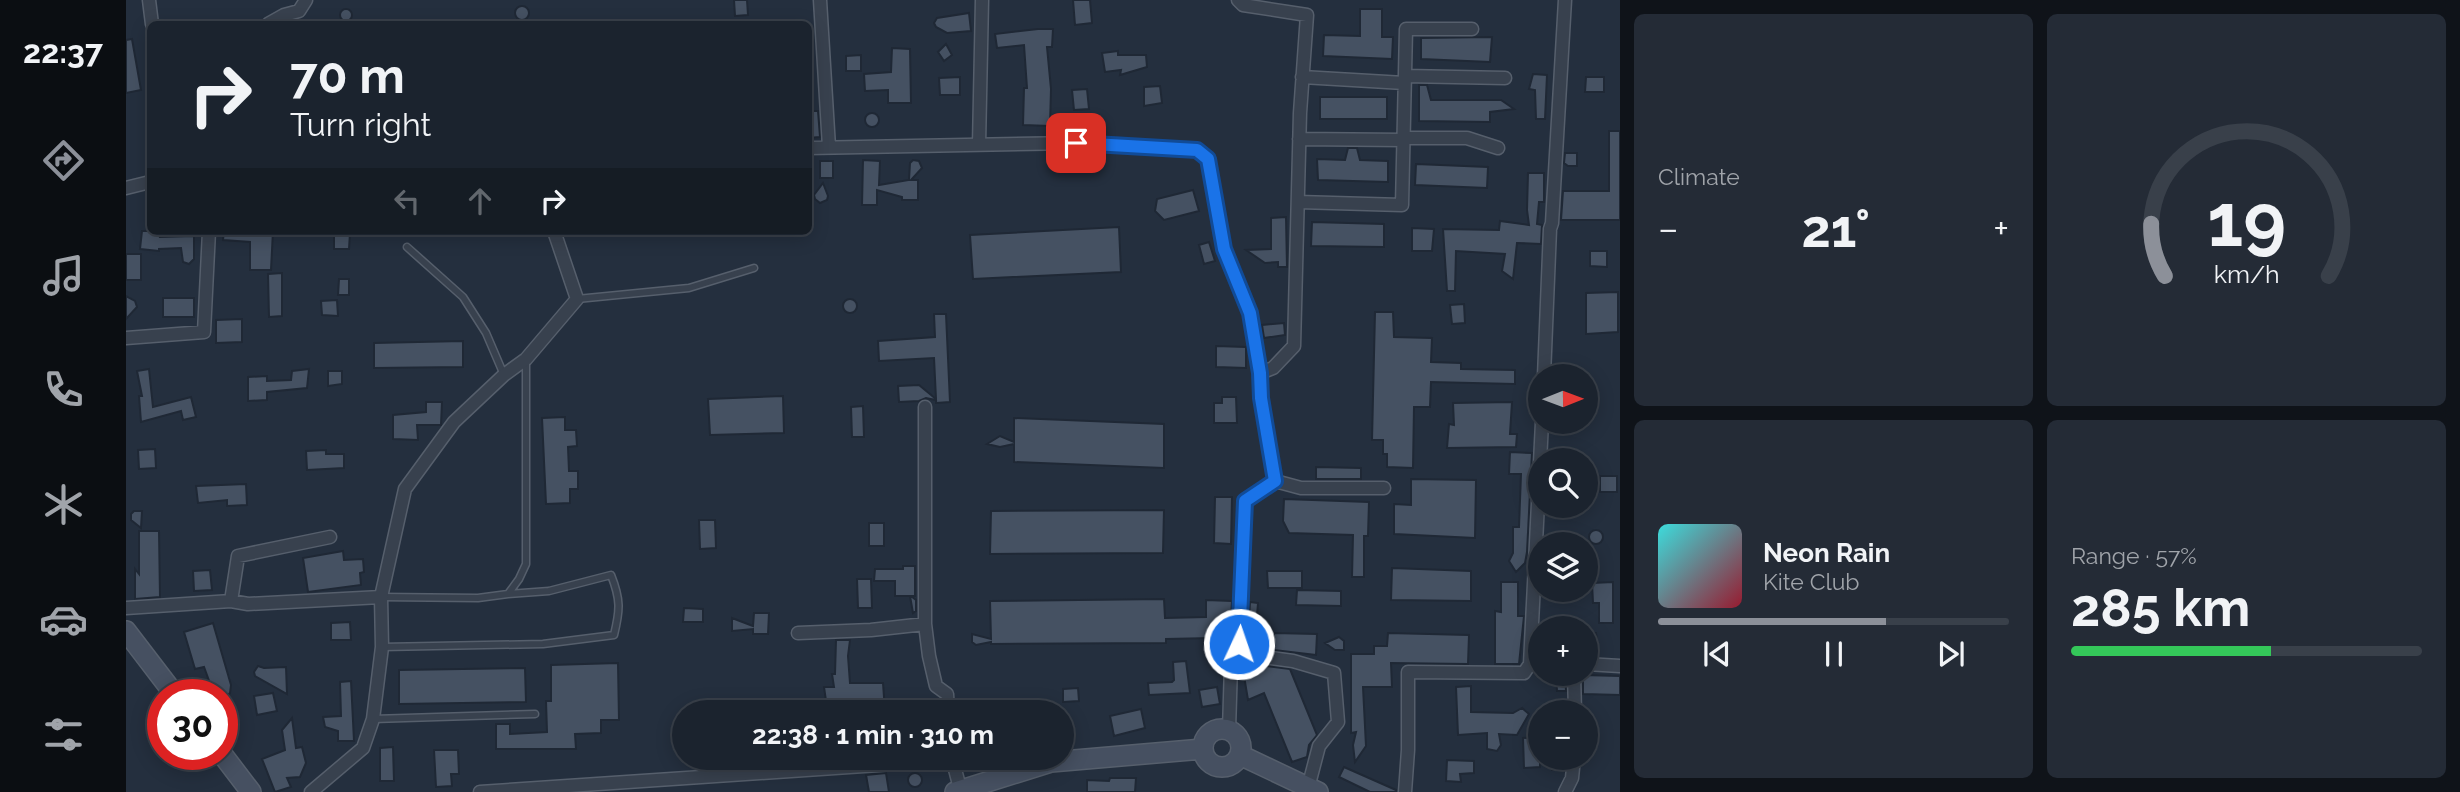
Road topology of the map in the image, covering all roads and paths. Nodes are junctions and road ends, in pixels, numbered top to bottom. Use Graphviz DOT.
graph roads {
  1 [pos="149,0"];
  2 [pos="306,0"];
  3 [pos="820,0"];
  4 [pos="982,0"];
  5 [pos="1238,0"];
  6 [pos="1307,0"];
  7 [pos="1565,0"];
  8 [pos="1307,15"];
  9 [pos="152,21"];
  10 [pos="273,21"];
  11 [pos="1472,29"];
  12 [pos="1302,77"];
  13 [pos="1505,78"];
  14 [pos="1405,79"];
  15 [pos="1299,139"];
  16 [pos="1404,139"];
  17 [pos="979,145"];
  18 [pos="812,148"];
  19 [pos="829,148"];
  20 [pos="1498,148"];
  21 [pos="147,183"];
  22 [pos="126,188"];
  23 [pos="1298,202"];
  24 [pos="209,235"];
  25 [pos="555,235"];
  26 [pos="407,247"];
  27 [pos="754,268"];
  28 [pos="576,299"];
  29 [pos="126,338"];
  30 [pos="526,359"];
  31 [pos="1544,364"];
  32 [pos="1260,373"];
  33 [pos="504,375"];
  34 [pos="925,407"];
  35 [pos="1542,434"];
  36 [pos="1275,481"];
  37 [pos="1384,488"];
  38 [pos="330,537"];
  39 [pos="508,594"];
  40 [pos="381,597"];
  41 [pos="230,601"];
  42 [pos="126,608"];
  43 [pos="1536,616"];
  44 [pos="926,624"];
  45 [pos="126,631"];
  46 [pos="798,632"];
  47 [pos="382,647"];
  48 [pos="1234,653"];
  49 [pos="1598,665"];
  50 [pos="1620,666"];
  51 [pos="1528,670"];
  52 [pos="163,679"];
  53 [pos="947,700"];
  54 [pos="535,714"];
  55 [pos="373,719"];
  56 [pos="1229,730"];
  57 [pos="1203,749"];
  58 [pos="1240,755"];
  59 [pos="234,770"];
  60 [pos="795,770"];
  61 [pos="954,770"];
  62 [pos="1573,770"];
  63 [pos="1313,790"];
  64 [pos="959,791"];
  65 [pos="251,792"];
  66 [pos="311,792"];
  67 [pos="480,792"];
  68 [pos="1405,792"];
  69 [pos="1565,792"];
  1 -- 9 [label="street"];
  2 -- 10 [label="street"];
  3 -- 19 [label="street"];
  4 -- 17 [label="street"];
  5 -- 8 [label="street"];
  6 -- 8 [label="street"];
  7 -- 31 [label="street"];
  8 -- 12 [label="street"];
  11 -- 14 [label="street"];
  12 -- 14 [label="street"];
  12 -- 15 [label="street"];
  13 -- 14 [label="street"];
  14 -- 16 [label="street"];
  15 -- 16 [label="street"];
  15 -- 23 [label="street"];
  16 -- 20 [label="street"];
  16 -- 23 [label="street"];
  17 -- 19 [label="street"];
  17 -- 32 [label="street"];
  18 -- 19 [label="street"];
  21 -- 22 [label="street"];
  23 -- 32 [label="street"];
  24 -- 29 [label="street"];
  25 -- 28 [label="street"];
  26 -- 33 [label="lane"];
  27 -- 28 [label="lane"];
  28 -- 30 [label="street"];
  30 -- 33 [label="street"];
  30 -- 39 [label="lane"];
  32 -- 36 [label="street"];
  33 -- 40 [label="street"];
  34 -- 44 [label="street"];
  35 -- 43 [label="street"];
  36 -- 37 [label="street"];
  36 -- 48 [label="street"];
  38 -- 41 [label="street"];
  39 -- 40 [label="lane"];
  39 -- 47 [label="lane"];
  40 -- 41 [label="street"];
  40 -- 47 [label="street"];
  41 -- 42 [label="street"];
  44 -- 46 [label="street"];
  44 -- 53 [label="street"];
  45 -- 52 [label="street"];
  47 -- 55 [label="street"];
  48 -- 56 [label="street"];
  48 -- 63 [label="street"];
  49 -- 50 [label="street"];
  51 -- 68 [label="street"];
  54 -- 55 [label="lane"];
  55 -- 66 [label="street"];
  56 -- 57 [label="street"];
  56 -- 58 [label="street"];
  57 -- 58 [label="street"];
  57 -- 64 [label="street"];
  58 -- 63 [label="street"];
  59 -- 65 [label="street"];
  60 -- 67 [label="street"];
  61 -- 64 [label="street"];
  62 -- 69 [label="street"];
}
